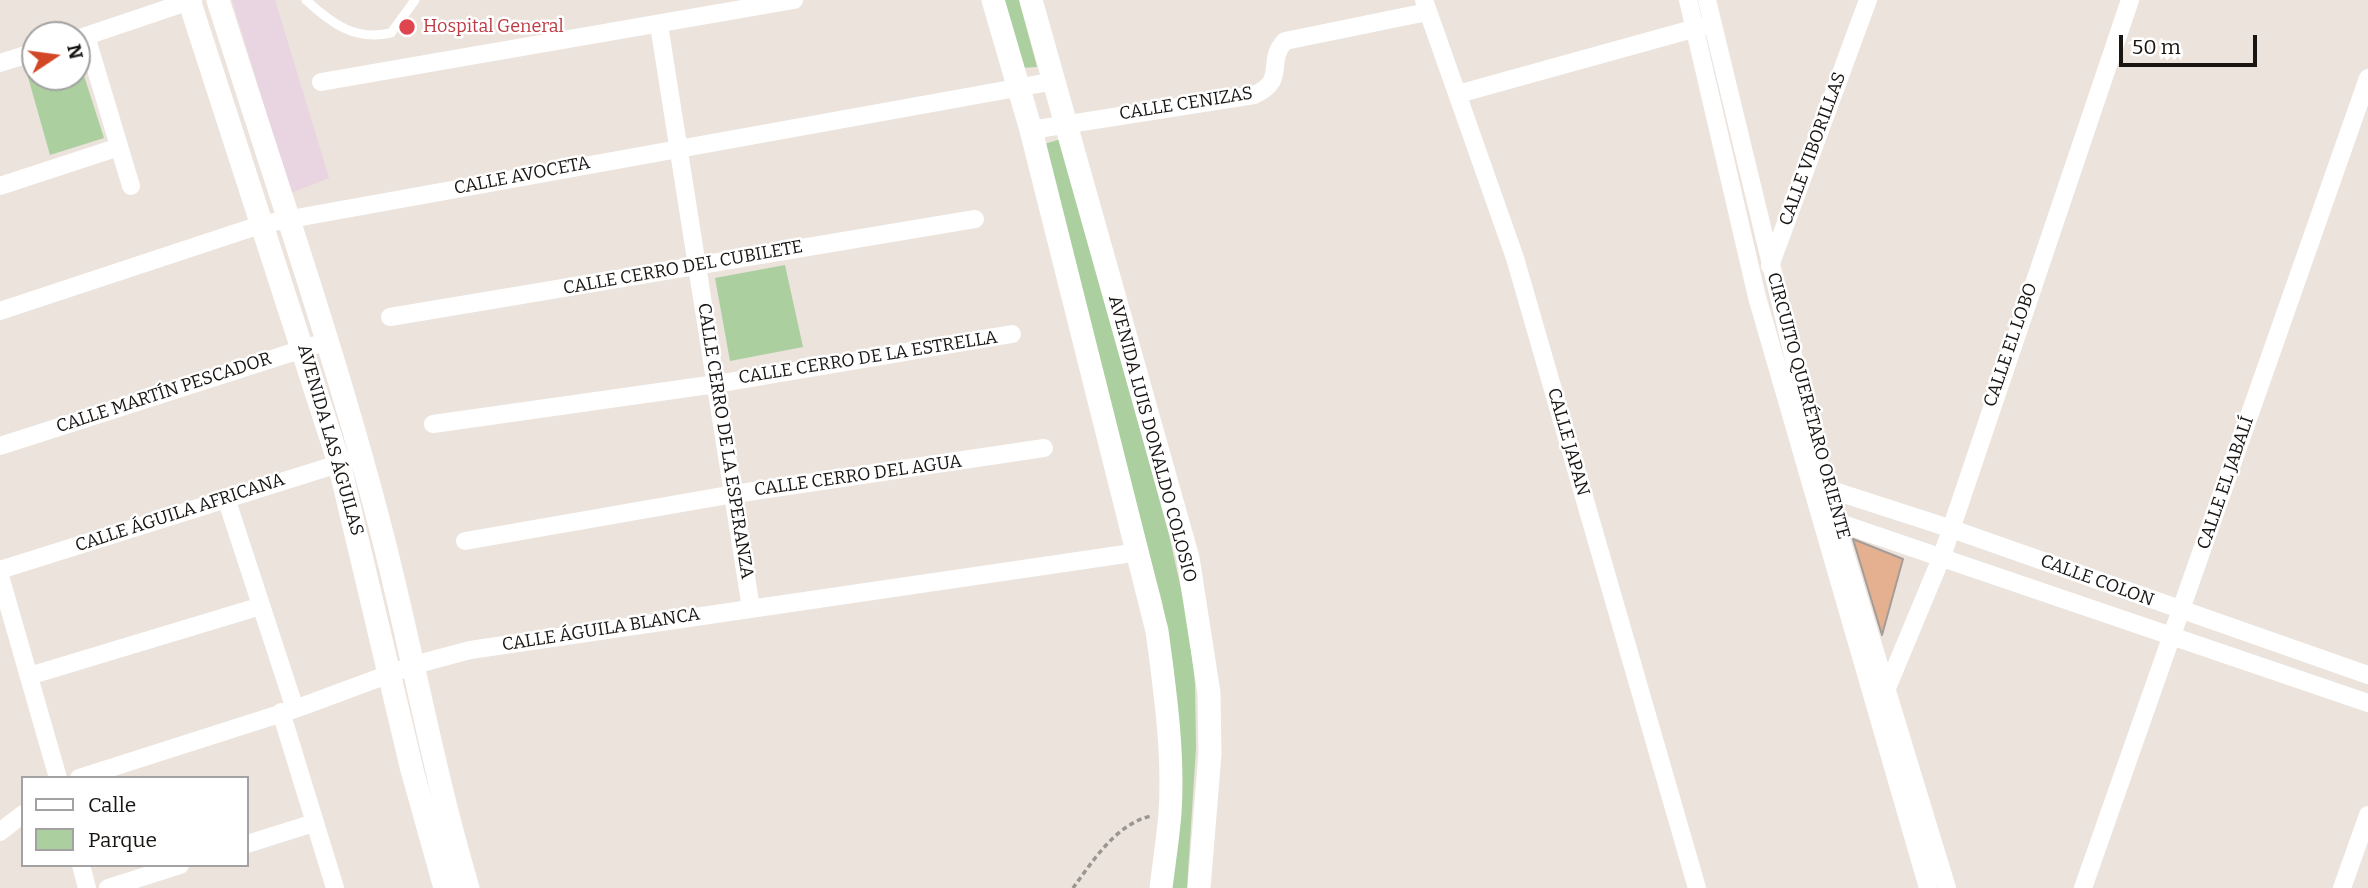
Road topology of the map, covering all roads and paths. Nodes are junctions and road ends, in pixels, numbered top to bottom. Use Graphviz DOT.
graph roads {
  1 [pos="191,0"];
  2 [pos="218,0"];
  3 [pos="306,0"];
  4 [pos="415,0"];
  5 [pos="794,0"];
  6 [pos="993,0"];
  7 [pos="1031,0"];
  8 [pos="1688,0"];
  9 [pos="1707,0"];
  10 [pos="1868,0"];
  11 [pos="2130,0"];
  12 [pos="1425,6"];
  13 [pos="659,25"];
  14 [pos="1705,26"];
  15 [pos="91,34"];
  16 [pos="21,56"];
  17 [pos="0,63"];
  18 [pos="91,66"];
  19 [pos="2368,78"];
  20 [pos="321,82"];
  21 [pos="1055,82"];
  22 [pos="1017,86"];
  23 [pos="1458,94"];
  24 [pos="1066,123"];
  25 [pos="1031,130"];
  26 [pos="681,146"];
  27 [pos="119,147"];
  28 [pos="0,186"];
  29 [pos="131,186"];
  30 [pos="288,219"];
  31 [pos="975,219"];
  32 [pos="263,224"];
  33 [pos="1771,264"];
  34 [pos="696,265"];
  35 [pos="1757,298"];
  36 [pos="0,310"];
  37 [pos="390,317"];
  38 [pos="1013,334"];
  39 [pos="328,341"];
  40 [pos="304,348"];
  41 [pos="716,384"];
  42 [pos="433,424"];
  43 [pos="0,446"];
  44 [pos="1044,448"];
  45 [pos="349,460"];
  46 [pos="1818,485"];
  47 [pos="734,494"];
  48 [pos="226,498"];
  49 [pos="1828,519"];
  50 [pos="1949,528"];
  51 [pos="465,541"];
  52 [pos="1139,552"];
  53 [pos="1942,556"];
  54 [pos="0,570"];
  55 [pos="0,576"];
  56 [pos="261,606"];
  57 [pos="751,608"];
  58 [pos="2181,612"];
  59 [pos="2170,635"];
  60 [pos="414,665"];
  61 [pos="391,674"];
  62 [pos="2368,675"];
  63 [pos="29,676"];
  64 [pos="1887,688"];
  65 [pos="2368,703"];
  66 [pos="288,711"];
  67 [pos="57,776"];
  68 [pos="85,776"];
  69 [pos="1170,812"];
  70 [pos="2368,815"];
  71 [pos="21,816"];
  72 [pos="314,823"];
  73 [pos="0,832"];
  74 [pos="248,844"];
  75 [pos="82,867"];
  76 [pos="174,867"];
  77 [pos="87,888"];
  78 [pos="108,888"];
  79 [pos="335,888"];
  80 [pos="444,888"];
  81 [pos="468,888"];
  82 [pos="1073,888"];
  83 [pos="1161,888"];
  84 [pos="1199,888"];
  85 [pos="1698,888"];
  86 [pos="1928,888"];
  87 [pos="1947,888"];
  88 [pos="2083,888"];
  89 [pos="2342,888"];
  1 -- 15 [label="street"];
  1 -- 32 [label="street, AVENIDA LAS ÁGUILAS"];
  2 -- 30 [label="street, AVENIDA LAS ÁGUILAS"];
  3 -- 4 [label="lane"];
  5 -- 13 [label="street"];
  6 -- 22 [label="street"];
  7 -- 21 [label="street, AVENIDA LUIS DONALDO COLOSIO"];
  8 -- 14 [label="street, CIRCUITO QUERÉTARO ORIENTE"];
  9 -- 14 [label="street, CIRCUITO QUERÉTARO ORIENTE"];
  10 -- 33 [label="street, CALLE VIBORILLAS"];
  11 -- 50 [label="street, CALLE EL LOBO"];
  12 -- 23 [label="street, CALLE JAPAN"];
  12 -- 24 [label="street, CALLE CENIZAS"];
  13 -- 20 [label="street"];
  13 -- 26 [label="street, CALLE CERRO DE LA ESPERANZA"];
  14 -- 23 [label="street"];
  14 -- 33 [label="street, CIRCUITO QUERÉTARO ORIENTE"];
  14 -- 35 [label="street, CIRCUITO QUERÉTARO ORIENTE"];
  16 -- 17 [label="street"];
  18 -- 27 [label="street"];
  19 -- 58 [label="street, CALLE EL JABALÍ"];
  21 -- 22 [label="street, CALLE AVOCETA"];
  21 -- 24 [label="street, AVENIDA LUIS DONALDO COLOSIO"];
  22 -- 25 [label="street"];
  22 -- 26 [label="street, CALLE AVOCETA"];
  23 -- 85 [label="street, CALLE JAPAN"];
  24 -- 25 [label="street, CALLE CENIZAS"];
  24 -- 84 [label="street, AVENIDA LUIS DONALDO COLOSIO"];
  25 -- 52 [label="street"];
  26 -- 30 [label="street, CALLE AVOCETA"];
  26 -- 34 [label="street, CALLE CERRO DE LA ESPERANZA"];
  27 -- 28 [label="street"];
  27 -- 29 [label="street"];
  30 -- 32 [label="street, CALLE AVOCETA"];
  30 -- 39 [label="street, AVENIDA LAS ÁGUILAS"];
  31 -- 34 [label="street, CALLE CERRO DEL CUBILETE"];
  32 -- 36 [label="street, CALLE AVOCETA"];
  32 -- 40 [label="street, AVENIDA LAS ÁGUILAS"];
  33 -- 35 [label="street, CALLE VIBORILLAS"];
  33 -- 46 [label="street, CIRCUITO QUERÉTARO ORIENTE"];
  34 -- 37 [label="street, CALLE CERRO DEL CUBILETE"];
  34 -- 41 [label="street, CALLE CERRO DE LA ESPERANZA"];
  35 -- 46 [label="street, CIRCUITO QUERÉTARO ORIENTE"];
  38 -- 41 [label="street, CALLE CERRO DE LA ESTRELLA"];
  39 -- 40 [label="street, CALLE MARTÍN PESCADOR"];
  39 -- 45 [label="street, AVENIDA LAS ÁGUILAS"];
  40 -- 43 [label="street, CALLE MARTÍN PESCADOR"];
  40 -- 45 [label="street, AVENIDA LAS ÁGUILAS"];
  41 -- 42 [label="street, CALLE CERRO DE LA ESTRELLA"];
  41 -- 47 [label="street, CALLE CERRO DE LA ESPERANZA"];
  44 -- 47 [label="street, CALLE CERRO DEL AGUA"];
  45 -- 48 [label="street, CALLE ÁGUILA AFRICANA"];
  45 -- 60 [label="street, AVENIDA LAS ÁGUILAS"];
  45 -- 61 [label="street, AVENIDA LAS ÁGUILAS"];
  46 -- 49 [label="street, CIRCUITO QUERÉTARO ORIENTE"];
  46 -- 50 [label="street, CALLE COLON"];
  47 -- 51 [label="street, CALLE CERRO DEL AGUA"];
  47 -- 57 [label="street, CALLE CERRO DE LA ESPERANZA"];
  48 -- 54 [label="street, CALLE ÁGUILA AFRICANA"];
  48 -- 56 [label="street"];
  49 -- 53 [label="street, CALLE COLON"];
  49 -- 64 [label="street, CIRCUITO QUERÉTARO ORIENTE"];
  49 -- 86 [label="street, CIRCUITO QUERÉTARO ORIENTE"];
  50 -- 53 [label="street, CALLE EL LOBO"];
  50 -- 58 [label="street, CALLE COLON"];
  52 -- 57 [label="street, CALLE ÁGUILA BLANCA"];
  52 -- 69 [label="street"];
  53 -- 59 [label="street, CALLE COLON"];
  53 -- 64 [label="street, CALLE EL LOBO"];
  55 -- 63 [label="street"];
  56 -- 63 [label="street"];
  56 -- 66 [label="street"];
  57 -- 60 [label="street, CALLE ÁGUILA BLANCA"];
  58 -- 59 [label="street, CALLE EL JABALÍ"];
  58 -- 62 [label="street, CALLE COLON"];
  59 -- 65 [label="street, CALLE COLON"];
  59 -- 88 [label="street, CALLE EL JABALÍ"];
  60 -- 61 [label="street, CALLE ÁGUILA BLANCA"];
  60 -- 81 [label="street, AVENIDA LAS ÁGUILAS"];
  61 -- 66 [label="street, CALLE ÁGUILA BLANCA"];
  61 -- 80 [label="street, AVENIDA LAS ÁGUILAS"];
  63 -- 67 [label="street"];
  64 -- 87 [label="street, CIRCUITO QUERÉTARO ORIENTE"];
  66 -- 68 [label="street, CALLE ÁGUILA BLANCA"];
  66 -- 72 [label="street"];
  69 -- 82 [label="path"];
  69 -- 83 [label="street"];
  70 -- 89 [label="street"];
  71 -- 73 [label="street"];
  72 -- 74 [label="street"];
  72 -- 79 [label="street"];
  75 -- 77 [label="street"];
  76 -- 78 [label="street"];
}
